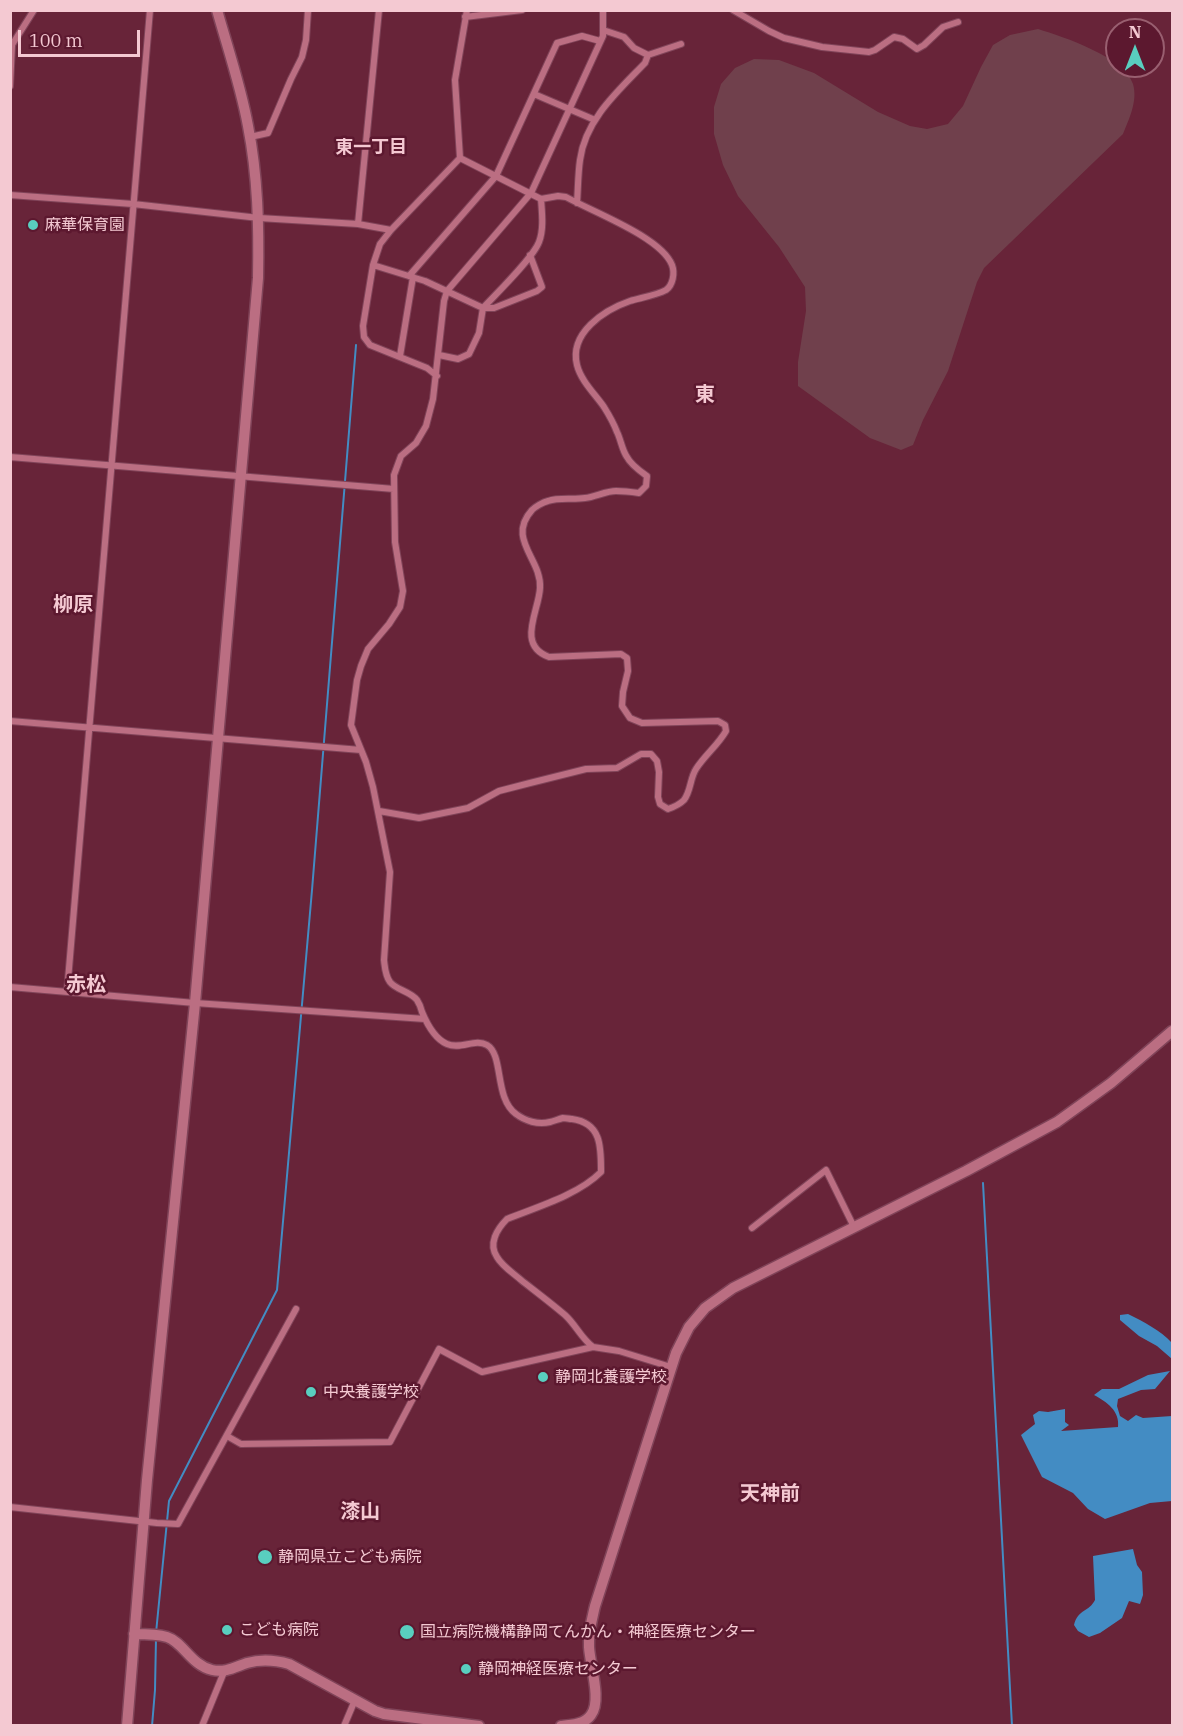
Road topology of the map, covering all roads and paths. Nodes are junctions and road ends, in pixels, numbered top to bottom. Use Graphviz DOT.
graph roads {
  1 [pos="34,10"];
  2 [pos="150,10"];
  3 [pos="217,10"];
  4 [pos="308,10"];
  5 [pos="379,10"];
  6 [pos="522,10"];
  7 [pos="603,10"];
  8 [pos="733,10"];
  9 [pos="466,14"];
  10 [pos="958,22"];
  11 [pos="603,30"];
  12 [pos="600,41"];
  13 [pos="681,44"];
  14 [pos="11,47"];
  15 [pos="648,55"];
  16 [pos="10,86"];
  17 [pos="534,94"];
  18 [pos="569,108"];
  19 [pos="595,120"];
  20 [pos="250,137"];
  21 [pos="460,158"];
  22 [pos="496,176"];
  23 [pos="531,193"];
  24 [pos="10,195"];
  25 [pos="541,199"];
  26 [pos="577,203"];
  27 [pos="133,204"];
  28 [pos="259,218"];
  29 [pos="358,224"];
  30 [pos="391,230"];
  31 [pos="530,255"];
  32 [pos="373,265"];
  33 [pos="411,276"];
  34 [pos="447,291"];
  35 [pos="483,308"];
  36 [pos="439,355"];
  37 [pos="400,356"];
  38 [pos="437,376"];
  39 [pos="10,457"];
  40 [pos="111,465"];
  41 [pos="241,476"];
  42 [pos="394,489"];
  43 [pos="10,721"];
  44 [pos="89,728"];
  45 [pos="219,738"];
  46 [pos="361,750"];
  47 [pos="379,811"];
  48 [pos="10,987"];
  49 [pos="67,992"];
  50 [pos="195,1003"];
  51 [pos="425,1019"];
  52 [pos="1173,1031"];
  53 [pos="854,1227"];
  54 [pos="752,1228"];
  55 [pos="296,1309"];
  56 [pos="593,1347"];
  57 [pos="671,1367"];
  58 [pos="227,1436"];
  59 [pos="10,1507"];
  60 [pos="144,1522"];
  61 [pos="134,1634"];
  62 [pos="224,1672"];
  63 [pos="355,1699"];
  64 [pos="127,1725"];
  65 [pos="202,1725"];
  66 [pos="344,1725"];
  67 [pos="479,1725"];
  68 [pos="561,1725"];
  1 -- 14 [label="street"];
  2 -- 27 [label="street"];
  3 -- 20 [label="street"];
  4 -- 20 [label="street"];
  5 -- 29 [label="street"];
  6 -- 9 [label="street"];
  7 -- 11 [label="street"];
  8 -- 10 [label="street"];
  9 -- 21 [label="street"];
  11 -- 12 [label="street"];
  11 -- 15 [label="street"];
  12 -- 17 [label="street"];
  12 -- 18 [label="street"];
  13 -- 15 [label="street"];
  14 -- 16 [label="street"];
  15 -- 19 [label="street"];
  17 -- 18 [label="street"];
  17 -- 22 [label="street"];
  18 -- 19 [label="street"];
  18 -- 23 [label="street"];
  19 -- 26 [label="street"];
  20 -- 28 [label="street"];
  21 -- 22 [label="street"];
  21 -- 30 [label="street"];
  22 -- 23 [label="street"];
  22 -- 33 [label="street"];
  23 -- 25 [label="street"];
  23 -- 34 [label="street"];
  24 -- 27 [label="street"];
  25 -- 26 [label="street"];
  25 -- 31 [label="street"];
  26 -- 47 [label="street"];
  27 -- 28 [label="street"];
  27 -- 40 [label="street"];
  28 -- 29 [label="street"];
  28 -- 41 [label="street"];
  29 -- 30 [label="street"];
  30 -- 32 [label="street"];
  31 -- 35 [label="street"];
  31 -- 35 [label="street"];
  32 -- 33 [label="street"];
  32 -- 37 [label="street"];
  33 -- 34 [label="street"];
  33 -- 37 [label="street"];
  34 -- 35 [label="street"];
  34 -- 36 [label="street"];
  35 -- 36 [label="street"];
  36 -- 38 [label="street"];
  37 -- 38 [label="street"];
  38 -- 42 [label="street"];
  39 -- 40 [label="street"];
  40 -- 41 [label="street"];
  40 -- 44 [label="street"];
  41 -- 42 [label="street"];
  41 -- 45 [label="street"];
  42 -- 46 [label="street"];
  43 -- 44 [label="street"];
  44 -- 45 [label="street"];
  44 -- 49 [label="street"];
  45 -- 46 [label="street"];
  45 -- 50 [label="street"];
  46 -- 47 [label="street"];
  47 -- 51 [label="street"];
  48 -- 49 [label="street"];
  49 -- 50 [label="street"];
  50 -- 51 [label="street"];
  50 -- 60 [label="street"];
  51 -- 56 [label="street"];
  52 -- 53 [label="street"];
  53 -- 54 [label="street"];
  53 -- 57 [label="street"];
  55 -- 58 [label="street"];
  56 -- 57 [label="street"];
  56 -- 58 [label="street"];
  57 -- 68 [label="street"];
  58 -- 60 [label="street"];
  59 -- 60 [label="street"];
  60 -- 61 [label="street"];
  61 -- 62 [label="street"];
  61 -- 64 [label="street"];
  62 -- 63 [label="street"];
  62 -- 65 [label="street"];
  63 -- 66 [label="street"];
  63 -- 67 [label="street"];
}
